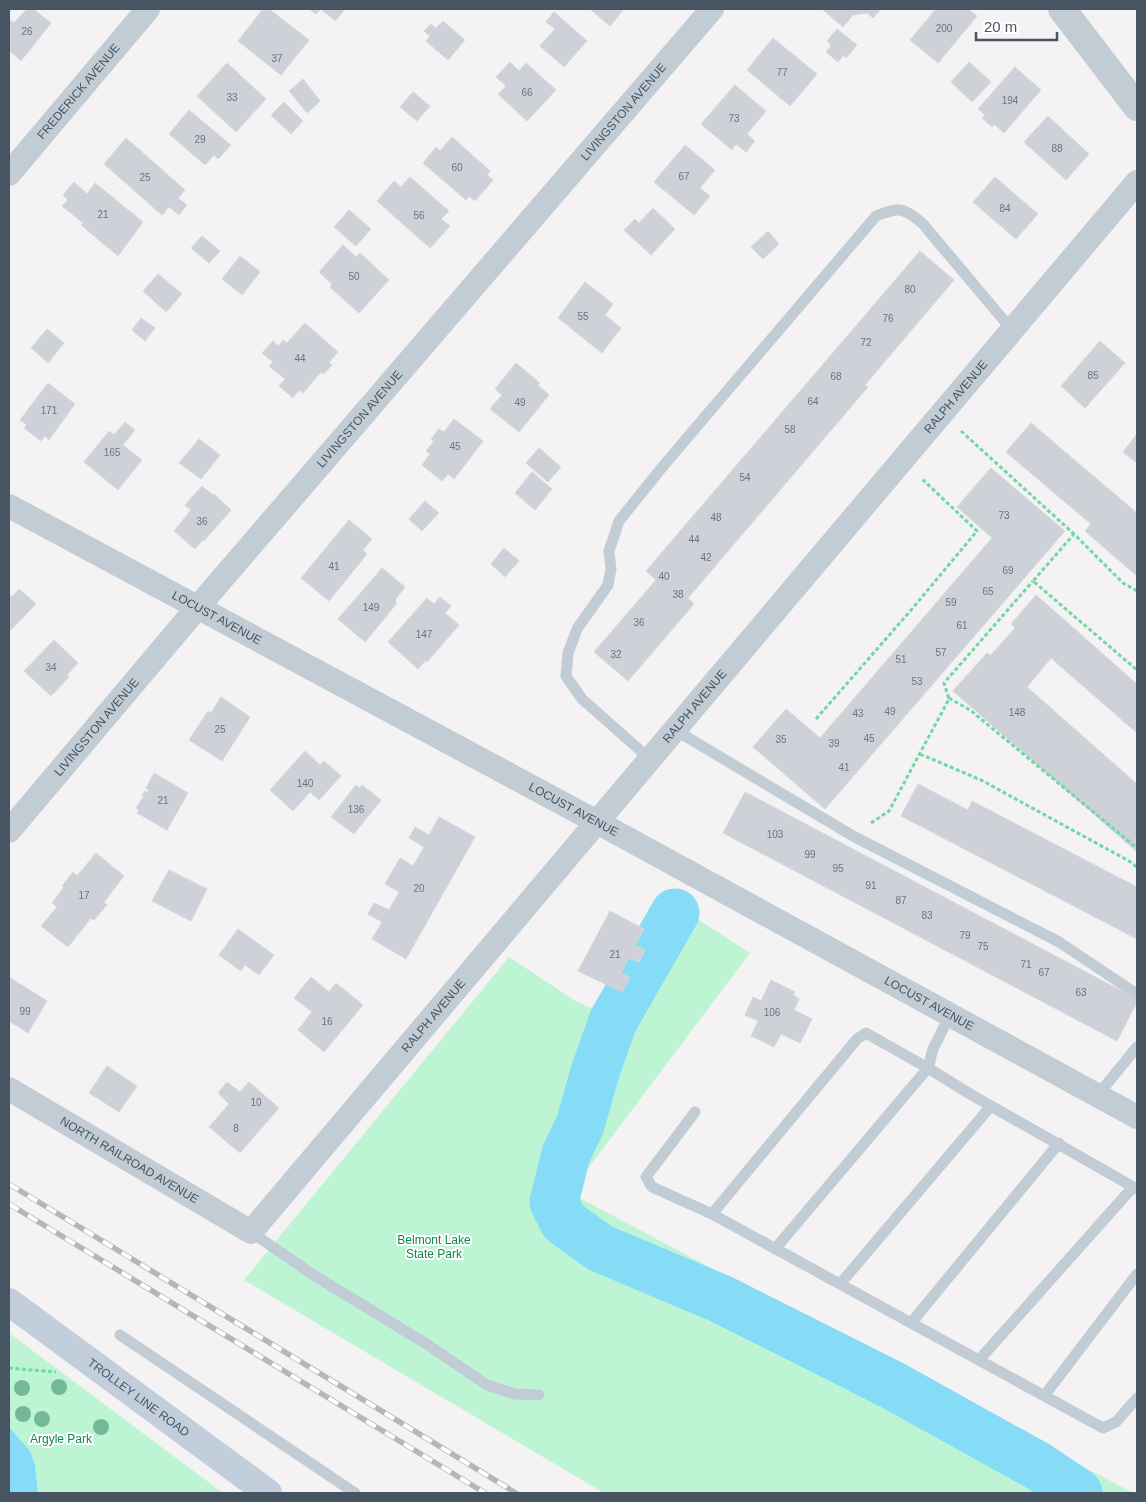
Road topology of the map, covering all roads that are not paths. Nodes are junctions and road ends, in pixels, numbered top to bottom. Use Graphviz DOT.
graph roads {
  1 [pos="148,9"];
  2 [pos="712,9"];
  3 [pos="1062,9"];
  4 [pos="1137,107"];
  5 [pos="9,174"];
  6 [pos="1137,182"];
  7 [pos="1012,330"];
  8 [pos="9,506"];
  9 [pos="197,608"];
  10 [pos="675,730"];
  11 [pos="650,759"];
  12 [pos="597,822"];
  13 [pos="9,831"];
  14 [pos="1137,994"];
  15 [pos="950,1015"];
  16 [pos="1137,1047"];
  17 [pos="928,1068"];
  18 [pos="9,1089"];
  19 [pos="1097,1096"];
  20 [pos="991,1106"];
  21 [pos="694,1112"];
  22 [pos="1137,1118"];
  23 [pos="1059,1143"];
  24 [pos="1135,1188"];
  25 [pos="712,1214"];
  26 [pos="251,1232"];
  27 [pos="776,1248"];
  28 [pos="1137,1274"];
  29 [pos="840,1284"];
  30 [pos="9,1302"];
  31 [pos="911,1323"];
  32 [pos="120,1336"];
  33 [pos="979,1360"];
  34 [pos="539,1395"];
  35 [pos="1044,1396"];
  36 [pos="1137,1398"];
  37 [pos="268,1493"];
  38 [pos="355,1493"];
  1 -- 5 [label="street, FREDERICK AVENUE"];
  2 -- 9 [label="street, LIVINGSTON AVENUE"];
  3 -- 4 [label="street"];
  6 -- 7 [label="street, RALPH AVENUE"];
  7 -- 10 [label="street, RALPH AVENUE"];
  7 -- 11 [label="lane"];
  8 -- 9 [label="street, LOCUST AVENUE"];
  9 -- 12 [label="street, LOCUST AVENUE"];
  9 -- 13 [label="street, LIVINGSTON AVENUE"];
  10 -- 11 [label="street, RALPH AVENUE"];
  10 -- 14 [label="lane"];
  11 -- 12 [label="street, RALPH AVENUE"];
  12 -- 15 [label="street, LOCUST AVENUE"];
  12 -- 26 [label="street, RALPH AVENUE"];
  15 -- 17 [label="lane"];
  15 -- 19 [label="street, LOCUST AVENUE"];
  16 -- 19 [label="lane"];
  17 -- 20 [label="lane"];
  17 -- 25 [label="lane"];
  17 -- 27 [label="lane"];
  18 -- 26 [label="street, NORTH RAILROAD AVENUE"];
  19 -- 22 [label="street, LOCUST AVENUE"];
  20 -- 23 [label="lane"];
  20 -- 29 [label="lane"];
  21 -- 25 [label="lane"];
  23 -- 24 [label="lane"];
  23 -- 31 [label="lane"];
  24 -- 33 [label="lane"];
  25 -- 27 [label="lane"];
  26 -- 34 [label="lane"];
  27 -- 29 [label="lane"];
  28 -- 35 [label="lane"];
  29 -- 31 [label="lane"];
  30 -- 37 [label="main road, TROLLEY LINE ROAD"];
  31 -- 33 [label="lane"];
  32 -- 38 [label="lane"];
  33 -- 35 [label="lane"];
  35 -- 36 [label="lane"];
}
